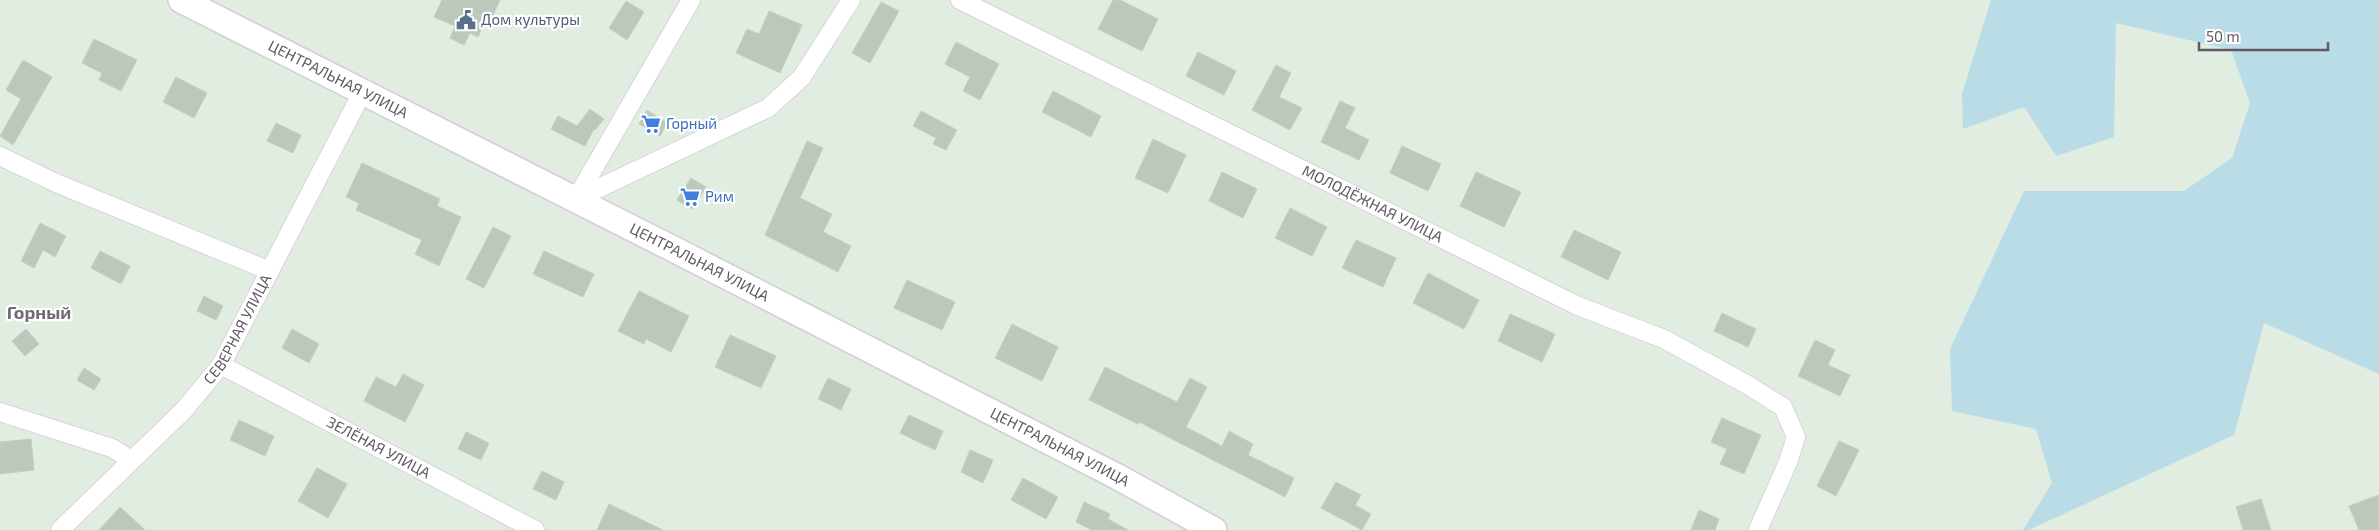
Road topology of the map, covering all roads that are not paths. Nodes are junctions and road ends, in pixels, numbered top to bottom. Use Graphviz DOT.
graph roads {
  1 [pos="181,0"];
  2 [pos="690,0"];
  3 [pos="851,0"];
  4 [pos="960,0"];
  5 [pos="363,92"];
  6 [pos="0,156"];
  7 [pos="576,199"];
  8 [pos="270,270"];
  9 [pos="221,365"];
  10 [pos="0,412"];
  11 [pos="132,460"];
  12 [pos="60,530"];
  13 [pos="535,530"];
  14 [pos="1214,530"];
  15 [pos="1758,530"];
  1 -- 5 [label="street, ЦЕНТРАЛЬНАЯ УЛИЦА"];
  2 -- 7 [label="street"];
  3 -- 7 [label="street"];
  4 -- 15 [label="street, МОЛОДЁЖНАЯ УЛИЦА"];
  5 -- 7 [label="street, ЦЕНТРАЛЬНАЯ УЛИЦА"];
  5 -- 8 [label="street, СЕВЕРНАЯ УЛИЦА"];
  6 -- 8 [label="street"];
  7 -- 14 [label="street, ЦЕНТРАЛЬНАЯ УЛИЦА"];
  8 -- 9 [label="street, СЕВЕРНАЯ УЛИЦА"];
  9 -- 11 [label="street, СЕВЕРНАЯ УЛИЦА"];
  9 -- 13 [label="street, ЗЕЛЁНАЯ УЛИЦА"];
  10 -- 11 [label="street"];
  11 -- 12 [label="street, СЕВЕРНАЯ УЛИЦА"];
}
